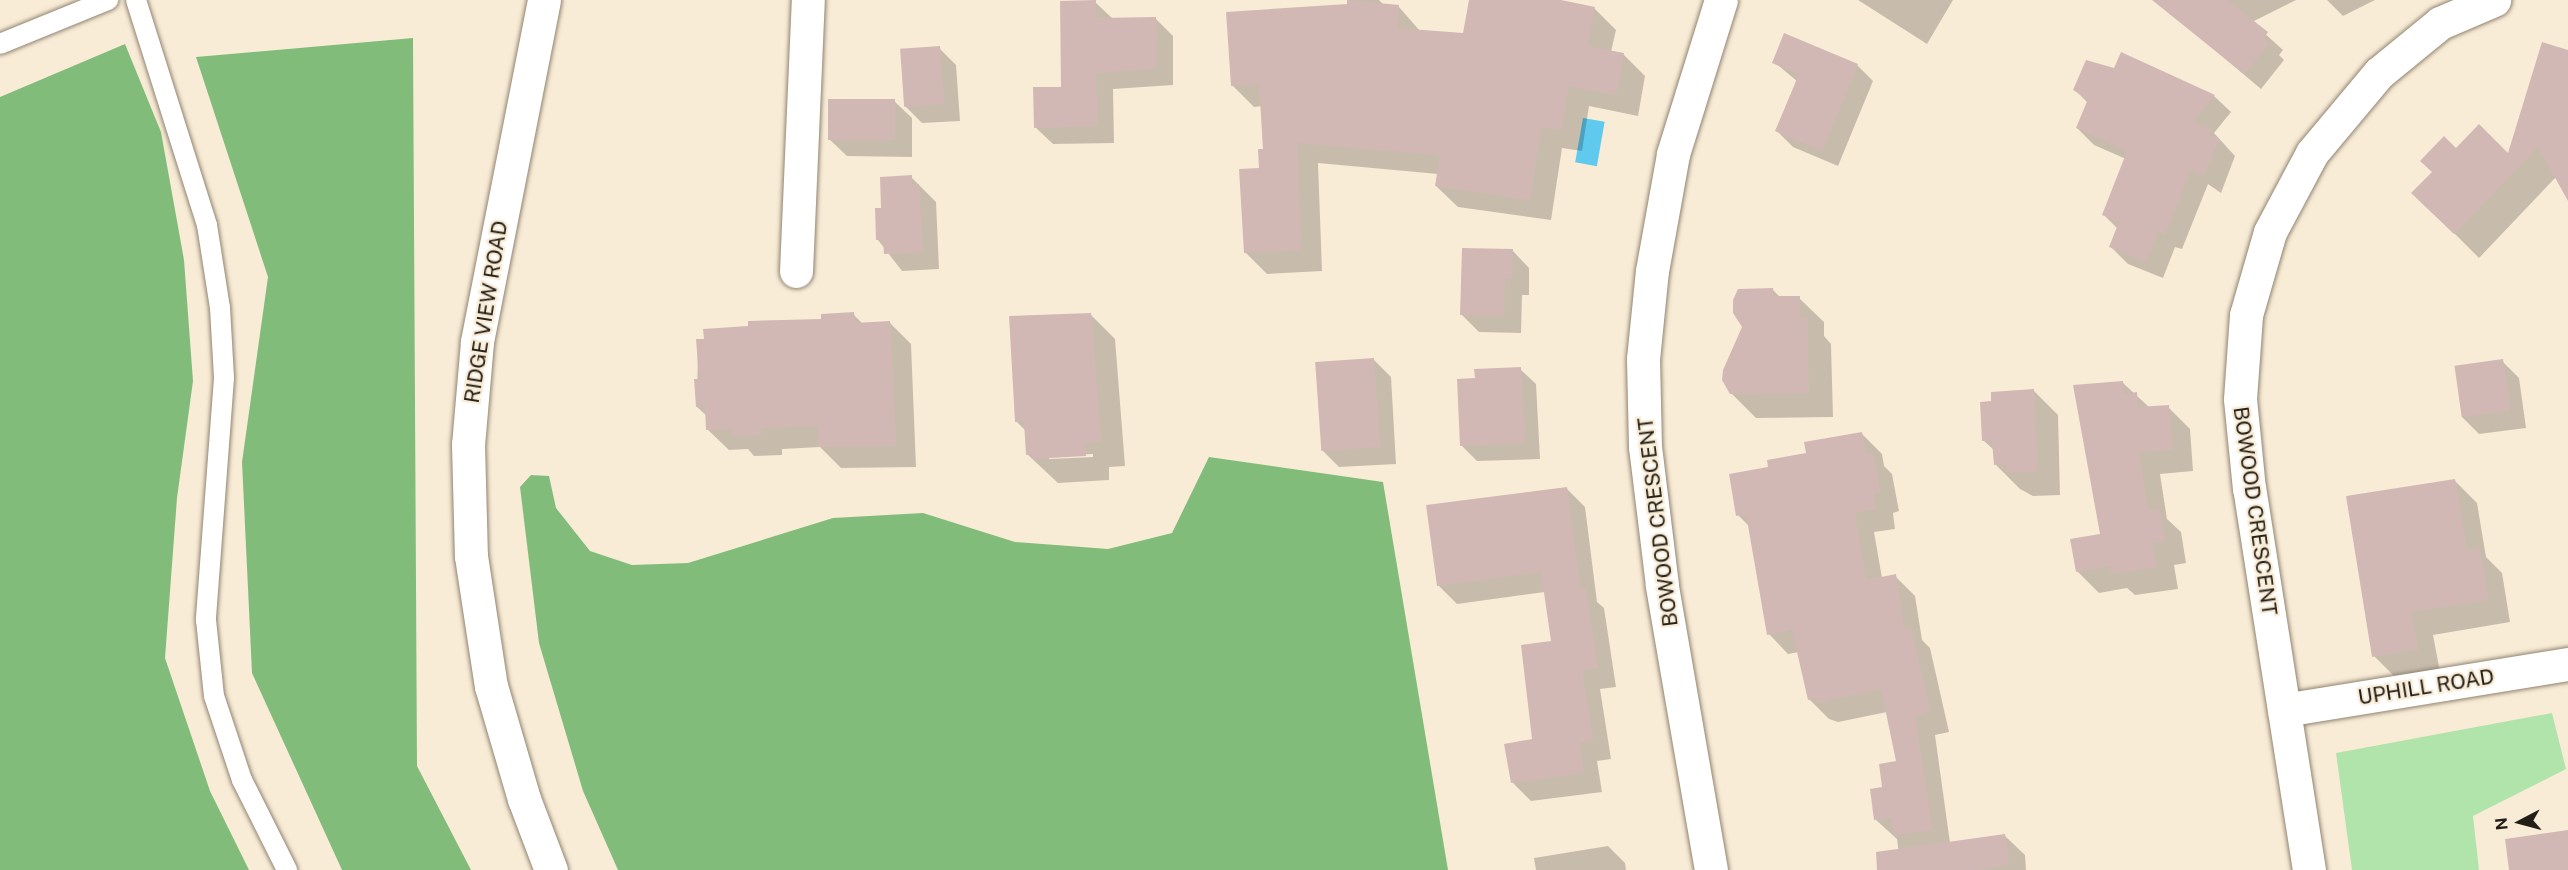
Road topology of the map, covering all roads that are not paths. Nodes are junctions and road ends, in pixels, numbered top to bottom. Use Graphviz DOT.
graph roads {
  1 [pos="108,0"];
  2 [pos="136,0"];
  3 [pos="544,0"];
  4 [pos="808,0"];
  5 [pos="2494,0"];
  6 [pos="1719,1"];
  7 [pos="0,44"];
  8 [pos="796,271"];
  9 [pos="2568,664"];
  10 [pos="2284,710"];
  11 [pos="287,870"];
  12 [pos="550,870"];
  13 [pos="1711,870"];
  14 [pos="2309,870"];
  1 -- 7 [label="lane"];
  2 -- 11 [label="lane"];
  3 -- 12 [label="street, RIDGE VIEW ROAD"];
  4 -- 8 [label="street"];
  5 -- 10 [label="street, BOWOOD CRESCENT"];
  6 -- 13 [label="street, BOWOOD CRESCENT"];
  9 -- 10 [label="street, UPHILL ROAD"];
  10 -- 14 [label="street, BOWOOD CRESCENT"];
}
